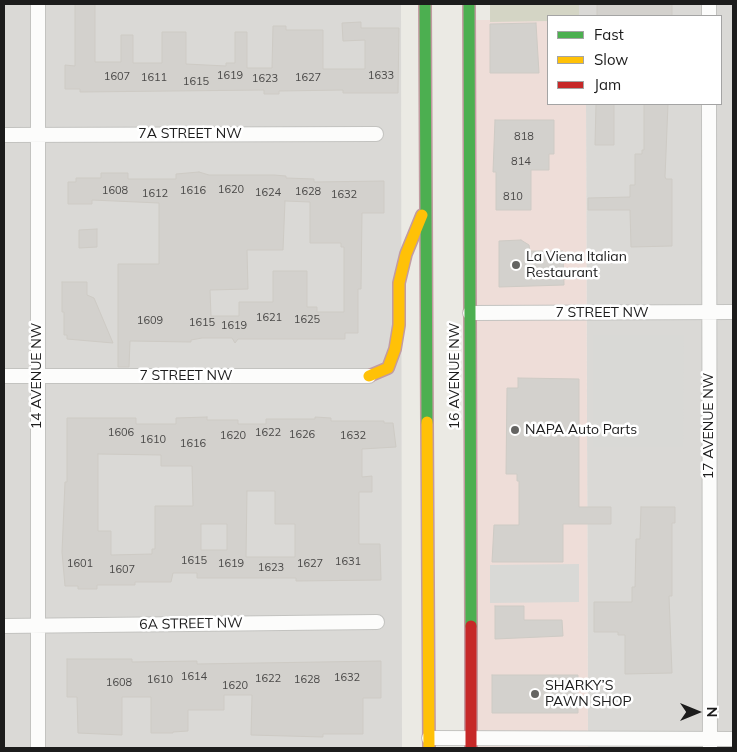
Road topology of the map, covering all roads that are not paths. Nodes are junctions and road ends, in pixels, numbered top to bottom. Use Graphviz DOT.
graph roads {
  1 [pos="38,4"];
  2 [pos="425,4"];
  3 [pos="469,4"];
  4 [pos="709,105"];
  5 [pos="4,134"];
  6 [pos="39,134"];
  7 [pos="376,134"];
  8 [pos="426,204"];
  9 [pos="709,312"];
  10 [pos="733,312"];
  11 [pos="470,313"];
  12 [pos="4,376"];
  13 [pos="36,376"];
  14 [pos="369,376"];
  15 [pos="377,622"];
  16 [pos="4,626"];
  17 [pos="37,626"];
  18 [pos="733,739"];
  19 [pos="429,743"];
  20 [pos="471,743"];
  21 [pos="710,743"];
  22 [pos="38,748"];
  1 -- 6 [label="street, 14 AVENUE NW"];
  2 -- 8 [label="highway, 16 AVENUE NW"];
  3 -- 11 [label="highway, 16 AVENUE NW"];
  4 -- 9 [label="street, 17 AVENUE NW"];
  5 -- 6 [label="street, 7A STREET NW"];
  6 -- 7 [label="street, 7A STREET NW"];
  6 -- 13 [label="street, 14 AVENUE NW"];
  8 -- 14 [label="highway"];
  8 -- 19 [label="highway, 16 AVENUE NW"];
  9 -- 10 [label="street, 7 STREET NW"];
  9 -- 11 [label="street, 7 STREET NW"];
  9 -- 21 [label="street, 17 AVENUE NW"];
  11 -- 20 [label="highway, 16 AVENUE NW"];
  12 -- 13 [label="street, 7 STREET NW"];
  13 -- 14 [label="street, 7 STREET NW"];
  13 -- 17 [label="street, 14 AVENUE NW"];
  15 -- 17 [label="street, 6A STREET NW"];
  16 -- 17 [label="street, 6A STREET NW"];
  17 -- 22 [label="street, 14 AVENUE NW"];
  18 -- 21 [label="street"];
  19 -- 20 [label="street"];
  20 -- 21 [label="street"];
}
